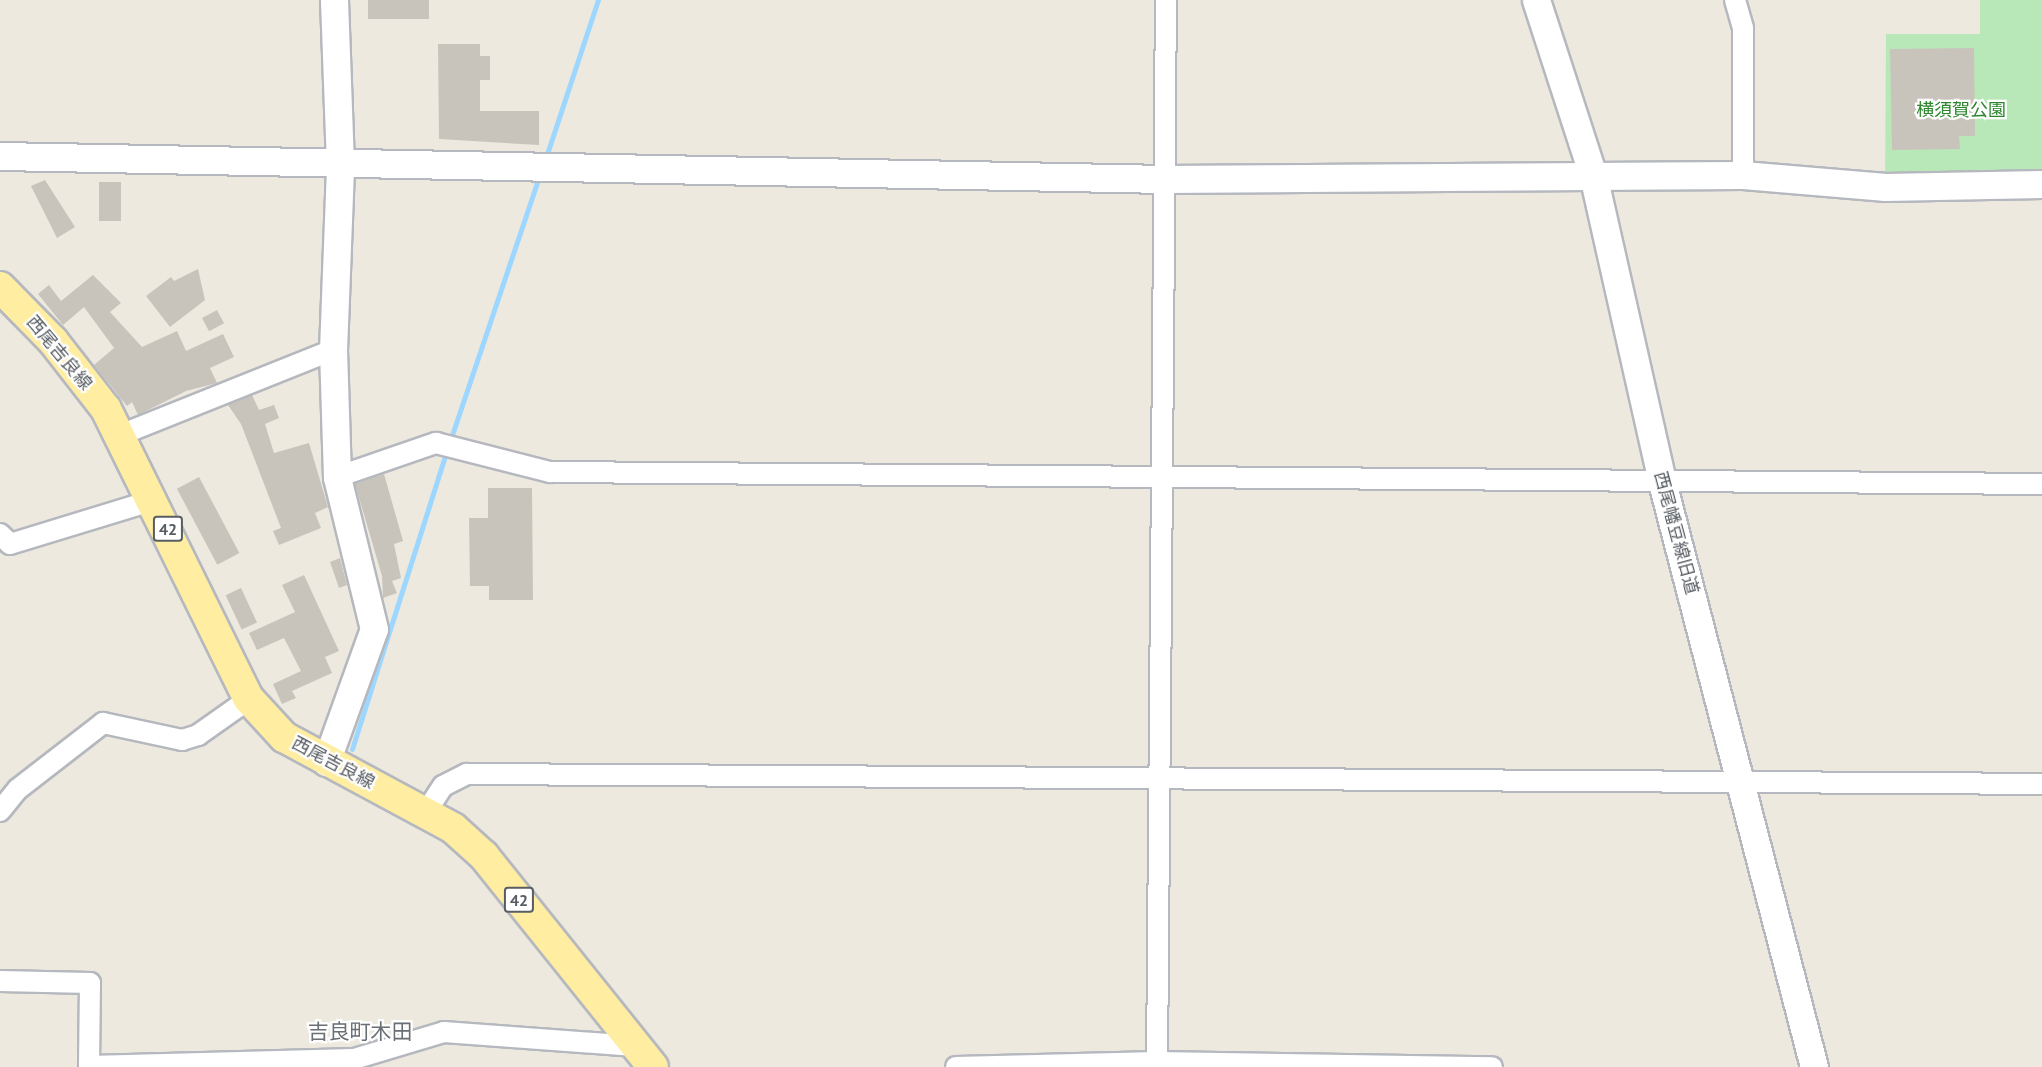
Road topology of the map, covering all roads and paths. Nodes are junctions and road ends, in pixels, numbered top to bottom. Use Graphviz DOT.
graph roads {
  1 [pos="334,0"];
  2 [pos="1167,0"];
  3 [pos="1536,0"];
  4 [pos="1735,0"];
  5 [pos="0,156"];
  6 [pos="340,164"];
  7 [pos="1593,174"];
  8 [pos="1743,175"];
  9 [pos="1164,179"];
  10 [pos="2042,184"];
  11 [pos="0,287"];
  12 [pos="333,350"];
  13 [pos="120,435"];
  14 [pos="337,477"];
  15 [pos="1160,477"];
  16 [pos="1662,482"];
  17 [pos="2042,484"];
  18 [pos="154,501"];
  19 [pos="0,534"];
  20 [pos="249,699"];
  21 [pos="337,767"];
  22 [pos="1161,776"];
  23 [pos="1741,780"];
  24 [pos="2042,784"];
  25 [pos="0,811"];
  26 [pos="426,812"];
  27 [pos="0,981"];
  28 [pos="644,1056"];
  29 [pos="1157,1064"];
  30 [pos="89,1067"];
  31 [pos="956,1067"];
  32 [pos="1406,1067"];
  33 [pos="1448,1067"];
  34 [pos="1492,1067"];
  35 [pos="1814,1067"];
  1 -- 6 [label="street"];
  2 -- 9 [label="street"];
  3 -- 7 [label="street, 西尾幡豆線旧道"];
  4 -- 8 [label="street"];
  5 -- 6 [label="street"];
  6 -- 9 [label="street"];
  6 -- 12 [label="street"];
  7 -- 8 [label="street"];
  7 -- 9 [label="street"];
  7 -- 16 [label="street, 西尾幡豆線旧道"];
  8 -- 10 [label="street"];
  9 -- 15 [label="street"];
  11 -- 13 [label="main road, 西尾吉良線 / 42"];
  12 -- 13 [label="street"];
  12 -- 14 [label="street"];
  13 -- 18 [label="main road, 西尾吉良線 / 42"];
  14 -- 15 [label="street"];
  14 -- 21 [label="street"];
  15 -- 16 [label="street"];
  15 -- 22 [label="street"];
  16 -- 17 [label="street"];
  16 -- 23 [label="street, 西尾幡豆線旧道"];
  18 -- 19 [label="street"];
  18 -- 20 [label="main road, 西尾吉良線 / 42"];
  20 -- 21 [label="main road, 西尾吉良線 / 42"];
  20 -- 25 [label="street"];
  21 -- 26 [label="main road, 西尾吉良線 / 42"];
  22 -- 23 [label="street"];
  22 -- 26 [label="street"];
  22 -- 29 [label="street"];
  23 -- 24 [label="street"];
  23 -- 35 [label="street, 西尾幡豆線旧道"];
  26 -- 28 [label="main road, 西尾吉良線 / 42"];
  27 -- 30 [label="street"];
  28 -- 30 [label="street"];
  29 -- 31 [label="street"];
  29 -- 32 [label="street"];
  32 -- 33 [label="street"];
  33 -- 34 [label="street"];
}
